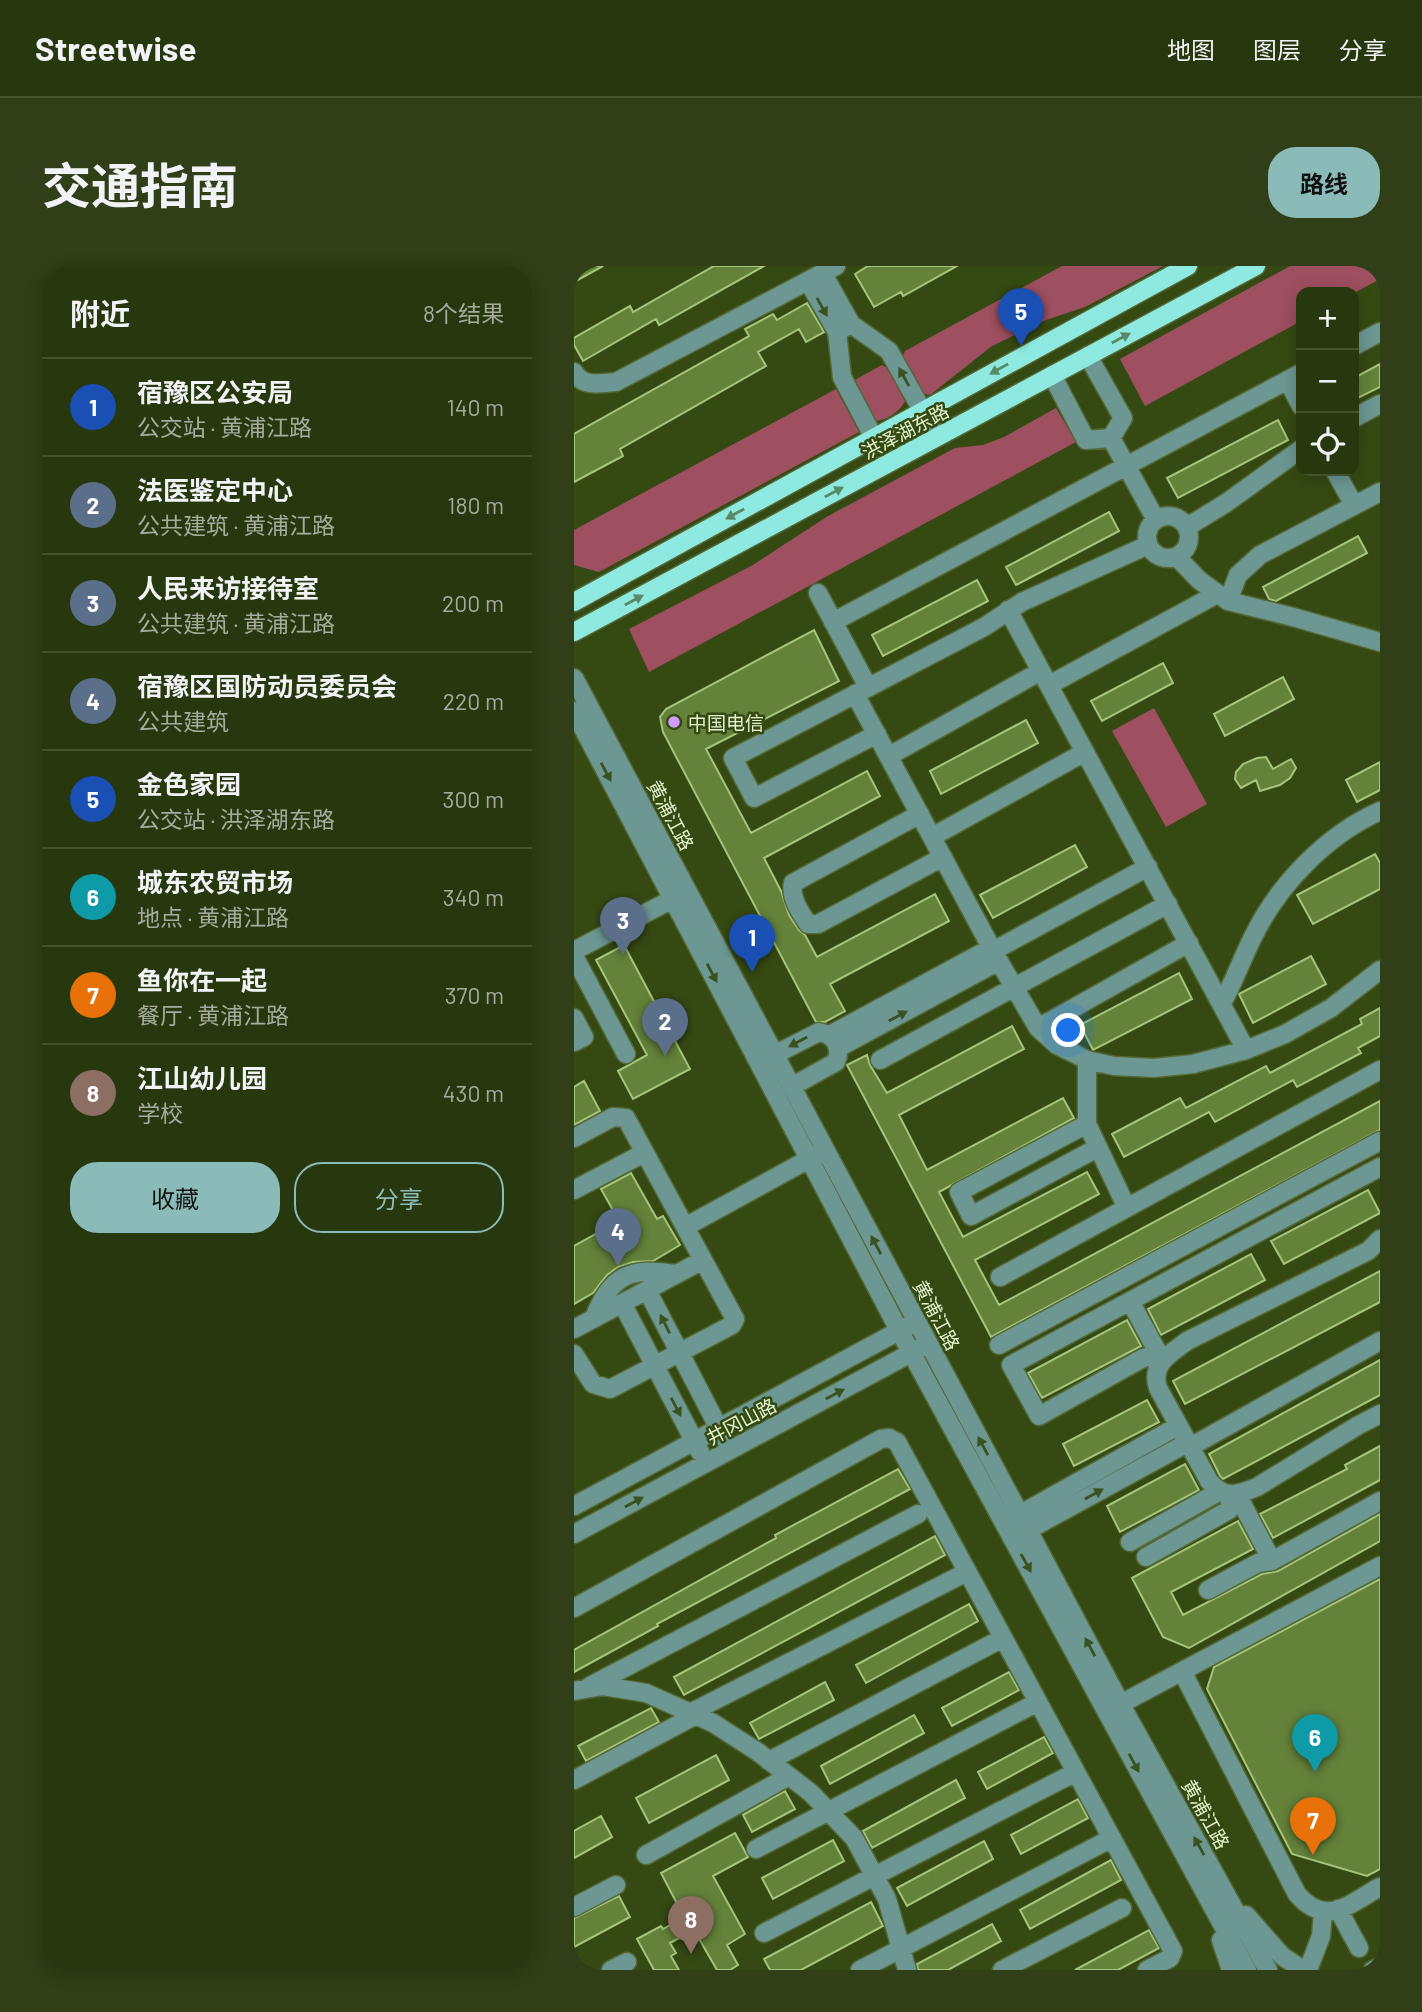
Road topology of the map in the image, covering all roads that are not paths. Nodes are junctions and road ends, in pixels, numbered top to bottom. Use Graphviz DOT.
graph roads {
  1 [pos="1188,266"];
  2 [pos="1256,266"];
  3 [pos="822,274"];
  4 [pos="844,328"];
  5 [pos="1380,332"];
  6 [pos="1359,343"];
  7 [pos="1088,356"];
  8 [pos="574,372"];
  9 [pos="1052,376"];
  10 [pos="1294,377"];
  11 [pos="1380,404"];
  12 [pos="923,411"];
  13 [pos="1359,415"];
  14 [pos="937,437"];
  15 [pos="874,438"];
  16 [pos="1111,438"];
  17 [pos="1296,453"];
  18 [pos="1125,466"];
  19 [pos="1338,476"];
  20 [pos="1380,492"];
  21 [pos="1354,505"];
  22 [pos="1156,520"];
  23 [pos="1187,527"];
  24 [pos="1148,545"];
  25 [pos="1177,557"];
  26 [pos="818,593"];
  27 [pos="1222,598"];
  28 [pos="574,602"];
  29 [pos="1008,610"];
  30 [pos="833,622"];
  31 [pos="574,632"];
  32 [pos="1380,642"];
  33 [pos="574,678"];
  34 [pos="1045,678"];
  35 [pos="862,690"];
  36 [pos="574,711"];
  37 [pos="877,734"];
  38 [pos="1085,752"];
  39 [pos="889,756"];
  40 [pos="1380,811"];
  41 [pos="920,814"];
  42 [pos="932,837"];
  43 [pos="943,857"];
  44 [pos="1148,867"];
  45 [pos="680,895"];
  46 [pos="1168,904"];
  47 [pos="1189,943"];
  48 [pos="574,953"];
  49 [pos="995,953"];
  50 [pos="1380,970"];
  51 [pos="1014,986"];
  52 [pos="1222,1003"];
  53 [pos="574,1018"];
  54 [pos="1038,1027"];
  55 [pos="574,1042"];
  56 [pos="834,1042"];
  57 [pos="1246,1050"];
  58 [pos="626,1054"];
  59 [pos="774,1055"];
  60 [pos="880,1060"];
  61 [pos="1087,1060"];
  62 [pos="1380,1070"];
  63 [pos="791,1087"];
  64 [pos="1087,1124"];
  65 [pos="574,1138"];
  66 [pos="1380,1141"];
  67 [pos="1097,1148"];
  68 [pos="645,1153"];
  69 [pos="817,1155"];
  70 [pos="1379,1171"];
  71 [pos="574,1190"];
  72 [pos="1127,1208"];
  73 [pos="685,1227"];
  74 [pos="1380,1239"];
  75 [pos="703,1260"];
  76 [pos="676,1274"];
  77 [pos="1000,1278"];
  78 [pos="647,1290"];
  79 [pos="1130,1301"];
  80 [pos="622,1303"];
  81 [pos="594,1318"];
  82 [pos="916,1321"];
  83 [pos="574,1329"];
  84 [pos="899,1330"];
  85 [pos="1380,1341"];
  86 [pos="928,1344"];
  87 [pos="999,1345"];
  88 [pos="680,1353"];
  89 [pos="912,1353"];
  90 [pos="1162,1360"];
  91 [pos="576,1365"];
  92 [pos="655,1366"];
  93 [pos="1380,1414"];
  94 [pos="1178,1426"];
  95 [pos="719,1428"];
  96 [pos="695,1441"];
  97 [pos="1189,1445"];
  98 [pos="731,1450"];
  99 [pos="706,1463"];
  100 [pos="1228,1493"];
  101 [pos="1380,1501"];
  102 [pos="574,1506"];
  103 [pos="918,1514"];
  104 [pos="1016,1527"];
  105 [pos="574,1534"];
  106 [pos="1130,1542"];
  107 [pos="1146,1557"];
  108 [pos="1272,1561"];
  109 [pos="1380,1566"];
  110 [pos="967,1572"];
  111 [pos="1380,1575"];
  112 [pos="1208,1590"];
  113 [pos="574,1608"];
  114 [pos="1003,1639"];
  115 [pos="1186,1679"];
  116 [pos="579,1690"];
  117 [pos="1038,1702"];
  118 [pos="1116,1712"];
  119 [pos="693,1714"];
  120 [pos="769,1761"];
  121 [pos="1076,1772"];
  122 [pos="789,1776"];
  123 [pos="574,1780"];
  124 [pos="829,1811"];
  125 [pos="1112,1838"];
  126 [pos="757,1849"];
  127 [pos="646,1855"];
  128 [pos="875,1876"];
  129 [pos="616,1885"];
  130 [pos="1380,1887"];
  131 [pos="1215,1892"];
  132 [pos="574,1907"];
  133 [pos="1122,1908"];
  134 [pos="1331,1910"];
  135 [pos="764,1933"];
  136 [pos="902,1948"];
  137 [pos="1359,1948"];
  138 [pos="627,1962"];
  139 [pos="1380,1967"];
  140 [pos="611,1970"];
  141 [pos="860,1970"];
  142 [pos="907,1970"];
  143 [pos="1002,1970"];
  144 [pos="1147,1970"];
  145 [pos="1231,1970"];
  146 [pos="1247,1970"];
  147 [pos="1268,1970"];
  148 [pos="1306,1970"];
  149 [pos="1373,1970"];
  1 -- 12 [label="main road, 洪泽湖东路, one-way"];
  7 -- 2 [label="main road, 洪泽湖东路, one-way"];
  3 -- 4 [label="street"];
  3 -- 8 [label="street"];
  12 -- 4 [label="street, one-way"];
  4 -- 15 [label="street"];
  5 -- 6 [label="street"];
  7 -- 9 [label="main road, 洪泽湖东路"];
  7 -- 16 [label="street"];
  9 -- 14 [label="main road, 洪泽湖东路"];
  9 -- 16 [label="street"];
  10 -- 18 [label="street"];
  11 -- 13 [label="street"];
  12 -- 14 [label="street"];
  12 -- 15 [label="main road, 洪泽湖东路"];
  31 -- 14 [label="main road, 洪泽湖东路, one-way"];
  15 -- 28 [label="main road, 洪泽湖东路, one-way"];
  16 -- 18 [label="street"];
  17 -- 23 [label="street"];
  18 -- 22 [label="street"];
  18 -- 30 [label="street"];
  19 -- 21 [label="street"];
  20 -- 21 [label="street"];
  21 -- 27 [label="street"];
  22 -- 23 [label="street"];
  22 -- 24 [label="street"];
  23 -- 25 [label="street"];
  24 -- 25 [label="street"];
  24 -- 29 [label="street"];
  25 -- 27 [label="street"];
  26 -- 30 [label="street"];
  27 -- 32 [label="street"];
  27 -- 34 [label="street"];
  29 -- 34 [label="street"];
  29 -- 35 [label="street"];
  30 -- 35 [label="street"];
  33 -- 45 [label="street, 黄浦江路"];
  34 -- 38 [label="street"];
  34 -- 39 [label="street"];
  35 -- 37 [label="street"];
  35 -- 37 [label="street"];
  36 -- 45 [label="street, 黄浦江路, one-way"];
  37 -- 39 [label="street"];
  38 -- 42 [label="street"];
  38 -- 44 [label="street"];
  39 -- 41 [label="street"];
  40 -- 52 [label="street"];
  41 -- 42 [label="street"];
  41 -- 43 [label="street"];
  42 -- 43 [label="street"];
  43 -- 49 [label="street"];
  44 -- 46 [label="street"];
  44 -- 49 [label="street"];
  45 -- 48 [label="street"];
  45 -- 59 [label="street, 黄浦江路"];
  45 -- 69 [label="street, 黄浦江路, one-way"];
  46 -- 47 [label="street"];
  46 -- 51 [label="street"];
  47 -- 52 [label="street"];
  47 -- 54 [label="street"];
  48 -- 58 [label="street"];
  49 -- 51 [label="street"];
  49 -- 56 [label="street"];
  50 -- 57 [label="street"];
  51 -- 54 [label="street"];
  51 -- 60 [label="street"];
  52 -- 57 [label="street"];
  53 -- 55 [label="street"];
  54 -- 61 [label="street"];
  56 -- 59 [label="street, one-way"];
  56 -- 63 [label="street"];
  57 -- 61 [label="street"];
  59 -- 63 [label="street, 黄浦江路"];
  61 -- 64 [label="street"];
  62 -- 72 [label="street"];
  63 -- 69 [label="street, 黄浦江路"];
  64 -- 67 [label="street"];
  64 -- 67 [label="street"];
  65 -- 68 [label="street"];
  66 -- 87 [label="street"];
  67 -- 72 [label="street"];
  68 -- 71 [label="street"];
  68 -- 73 [label="street"];
  69 -- 73 [label="street"];
  82 -- 69 [label="street, 黄浦江路, one-way"];
  69 -- 84 [label="street, 黄浦江路"];
  70 -- 79 [label="street"];
  72 -- 77 [label="street"];
  73 -- 75 [label="street"];
  74 -- 90 [label="street"];
  75 -- 76 [label="street"];
  75 -- 88 [label="street"];
  76 -- 78 [label="street"];
  76 -- 81 [label="street"];
  78 -- 80 [label="street"];
  88 -- 78 [label="street, one-way"];
  79 -- 90 [label="street"];
  79 -- 90 [label="street"];
  80 -- 81 [label="street"];
  80 -- 92 [label="street"];
  81 -- 83 [label="street"];
  82 -- 84 [label="street, 井冈山路"];
  82 -- 86 [label="street, 黄浦江路"];
  84 -- 89 [label="street, 黄浦江路"];
  84 -- 95 [label="street, 井冈山路"];
  85 -- 97 [label="street"];
  86 -- 89 [label="street, 井冈山路"];
  104 -- 86 [label="street, 黄浦江路, one-way"];
  88 -- 92 [label="street"];
  88 -- 95 [label="street"];
  98 -- 89 [label="street, 井冈山路, one-way"];
  89 -- 104 [label="street, 黄浦江路"];
  90 -- 94 [label="street"];
  91 -- 92 [label="street"];
  92 -- 96 [label="street, one-way"];
  93 -- 100 [label="street"];
  94 -- 97 [label="street"];
  94 -- 104 [label="street"];
  95 -- 96 [label="street, 井冈山路"];
  95 -- 98 [label="street"];
  96 -- 99 [label="street"];
  96 -- 102 [label="street, 井冈山路"];
  97 -- 100 [label="street"];
  104 -- 97 [label="street, one-way"];
  98 -- 99 [label="street, 井冈山路"];
  105 -- 99 [label="street, 井冈山路, one-way"];
  100 -- 106 [label="street"];
  100 -- 107 [label="street"];
  100 -- 108 [label="street"];
  101 -- 108 [label="street"];
  103 -- 116 [label="street"];
  104 -- 118 [label="street, 黄浦江路"];
  108 -- 112 [label="street"];
  109 -- 118 [label="street"];
  110 -- 113 [label="street"];
  110 -- 114 [label="street"];
  110 -- 119 [label="street"];
  111 -- 115 [label="street"];
  114 -- 117 [label="street"];
  114 -- 120 [label="street"];
  115 -- 118 [label="street"];
  115 -- 134 [label="street"];
  116 -- 119 [label="street"];
  117 -- 121 [label="street"];
  117 -- 124 [label="street"];
  118 -- 131 [label="street, 黄浦江路"];
  119 -- 120 [label="street"];
  119 -- 123 [label="street"];
  120 -- 122 [label="street"];
  121 -- 125 [label="street"];
  121 -- 128 [label="street"];
  122 -- 124 [label="street"];
  122 -- 127 [label="street"];
  124 -- 126 [label="street"];
  124 -- 128 [label="street"];
  125 -- 136 [label="street"];
  125 -- 144 [label="street"];
  128 -- 135 [label="street"];
  128 -- 136 [label="street"];
  129 -- 132 [label="street"];
  130 -- 134 [label="street"];
  131 -- 145 [label="street"];
  131 -- 146 [label="street, 黄浦江路"];
  131 -- 147 [label="street, 黄浦江路"];
  131 -- 148 [label="street"];
  133 -- 143 [label="street"];
  134 -- 137 [label="street"];
  134 -- 148 [label="street"];
  136 -- 141 [label="street"];
  136 -- 142 [label="street"];
  138 -- 140 [label="street"];
  139 -- 149 [label="street"];
}
